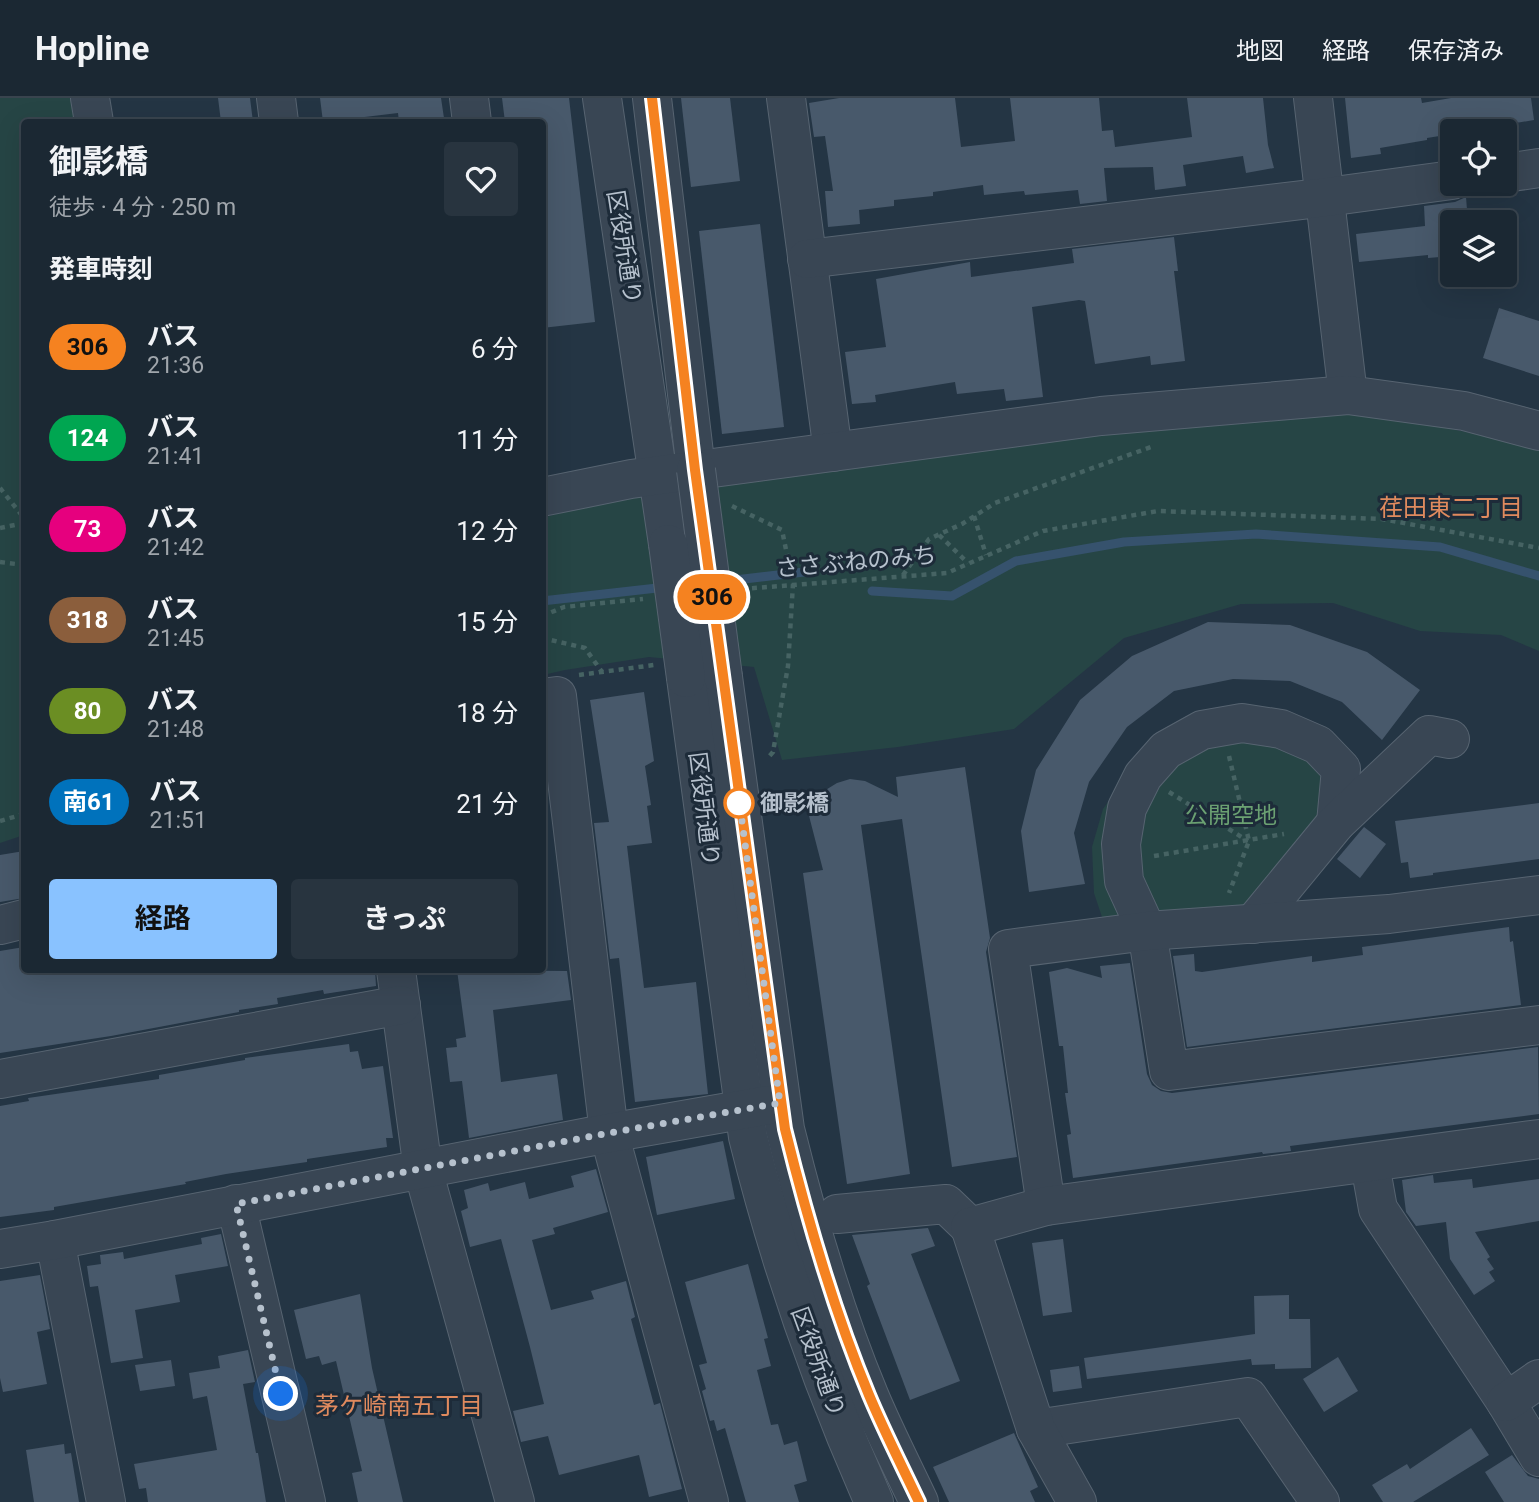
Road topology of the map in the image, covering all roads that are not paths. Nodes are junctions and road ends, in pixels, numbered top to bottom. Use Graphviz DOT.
graph roads {
  1 [pos="90,98"];
  2 [pos="276,98"];
  3 [pos="469,98"];
  4 [pos="602,98"];
  5 [pos="652,98"];
  6 [pos="786,98"];
  7 [pos="1313,98"];
  8 [pos="94,119"];
  9 [pos="279,119"];
  10 [pos="472,119"];
  11 [pos="1539,168"];
  12 [pos="1517,171"];
  13 [pos="1440,182"];
  14 [pos="1327,197"];
  15 [pos="807,259"];
  16 [pos="1348,395"];
  17 [pos="1539,431"];
  18 [pos="833,452"];
  19 [pos="677,473"];
  20 [pos="546,496"];
  21 [pos="689,673"];
  22 [pos="550,697"];
  23 [pos="1450,739"];
  24 [pos="1336,823"];
  25 [pos="1538,903"];
  26 [pos="21,920"];
  27 [pos="0,925"];
  28 [pos="1235,925"];
  29 [pos="1147,931"];
  30 [pos="398,987"];
  31 [pos="1539,1025"];
  32 [pos="0,1079"];
  33 [pos="762,1106"];
  34 [pos="609,1133"];
  35 [pos="1539,1139"];
  36 [pos="1370,1164"];
  37 [pos="423,1170"];
  38 [pos="236,1204"];
  39 [pos="1046,1206"];
  40 [pos="837,1214"];
  41 [pos="970,1227"];
  42 [pos="55,1240"];
  43 [pos="0,1249"];
  44 [pos="1539,1379"];
  45 [pos="1506,1402"];
  46 [pos="1037,1429"];
  47 [pos="1539,1457"];
  48 [pos="106,1502"];
  49 [pos="306,1502"];
  50 [pos="515,1502"];
  51 [pos="709,1502"];
  52 [pos="874,1502"];
  53 [pos="919,1502"];
  54 [pos="1077,1502"];
  55 [pos="1320,1502"];
  1 -- 8 [label="street"];
  2 -- 9 [label="street"];
  3 -- 10 [label="street"];
  4 -- 19 [label="street, 区役所通り"];
  5 -- 19 [label="street, 区役所通り"];
  6 -- 15 [label="street"];
  7 -- 14 [label="street"];
  11 -- 12 [label="street"];
  13 -- 14 [label="street"];
  14 -- 15 [label="street"];
  14 -- 16 [label="street"];
  15 -- 18 [label="street"];
  16 -- 17 [label="street"];
  16 -- 18 [label="street"];
  18 -- 19 [label="street"];
  19 -- 20 [label="street"];
  19 -- 21 [label="street, 区役所通り, bridge"];
  19 -- 21 [label="street, 区役所通り, bridge"];
  21 -- 33 [label="street, 区役所通り"];
  22 -- 34 [label="street"];
  23 -- 24 [label="street"];
  24 -- 28 [label="street"];
  24 -- 29 [label="street"];
  25 -- 28 [label="street"];
  26 -- 27 [label="street"];
  28 -- 29 [label="street"];
  29 -- 31 [label="street"];
  29 -- 39 [label="street"];
  30 -- 32 [label="street"];
  30 -- 37 [label="street"];
  33 -- 34 [label="street"];
  33 -- 52 [label="street, 区役所通り"];
  33 -- 53 [label="street, 区役所通り"];
  34 -- 37 [label="street"];
  34 -- 51 [label="street"];
  35 -- 39 [label="street"];
  36 -- 45 [label="street"];
  37 -- 38 [label="street"];
  37 -- 50 [label="street"];
  38 -- 42 [label="street"];
  38 -- 49 [label="street"];
  39 -- 41 [label="street"];
  40 -- 41 [label="street"];
  41 -- 46 [label="street"];
  42 -- 43 [label="street"];
  42 -- 48 [label="street"];
  44 -- 45 [label="street"];
  45 -- 47 [label="street"];
  46 -- 54 [label="street"];
  46 -- 55 [label="street"];
}
